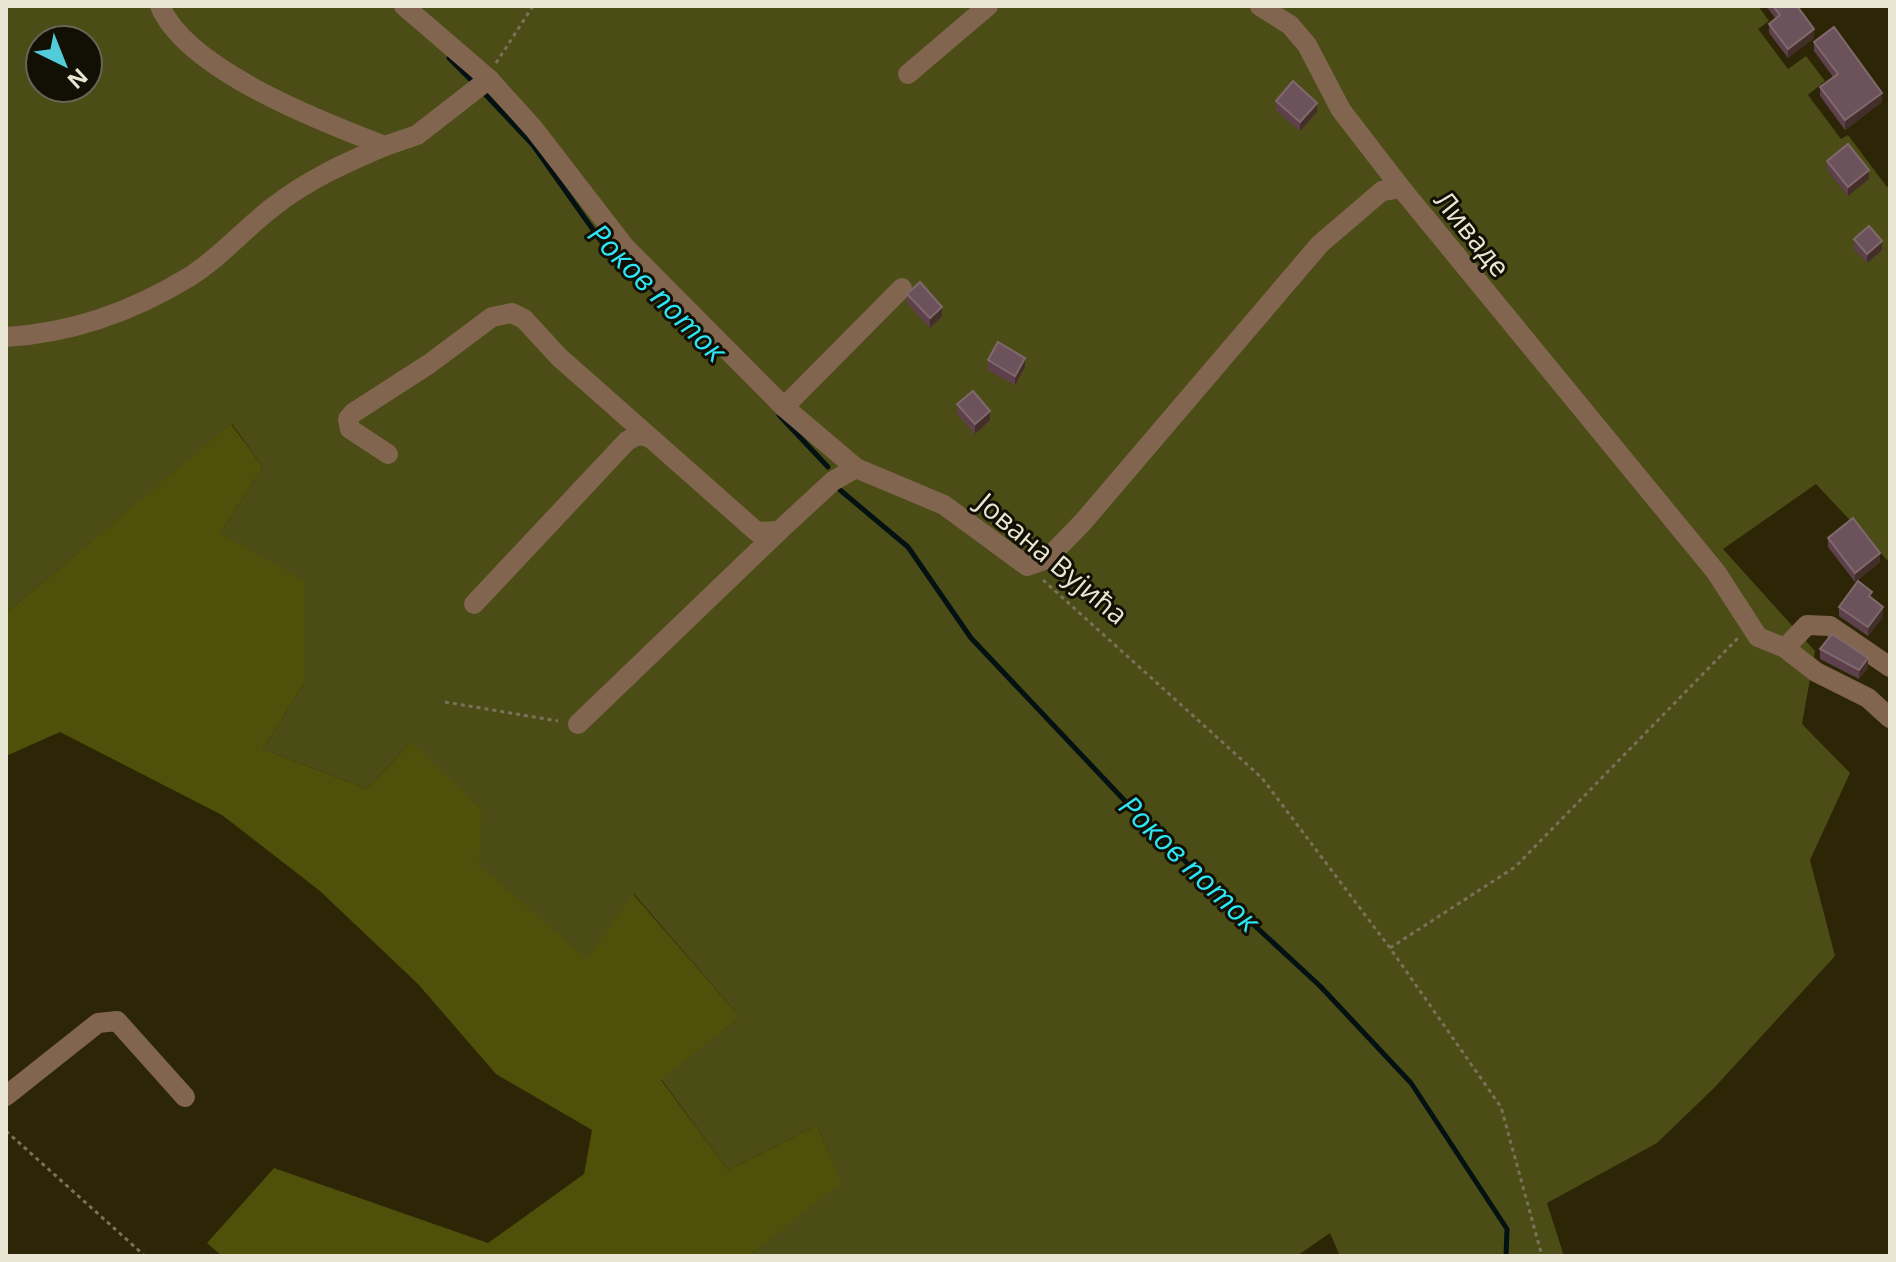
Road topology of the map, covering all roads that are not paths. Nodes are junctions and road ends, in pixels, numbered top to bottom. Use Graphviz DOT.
graph roads {
  1 [pos="160,6"];
  2 [pos="404,6"];
  3 [pos="988,6"];
  4 [pos="1260,6"];
  5 [pos="908,74"];
  6 [pos="482,86"];
  7 [pos="385,146"];
  8 [pos="1401,188"];
  9 [pos="902,288"];
  10 [pos="6,337"];
  11 [pos="784,407"];
  12 [pos="648,437"];
  13 [pos="388,454"];
  14 [pos="856,468"];
  15 [pos="779,531"];
  16 [pos="1027,566"];
  17 [pos="474,604"];
  18 [pos="1785,648"];
  19 [pos="1890,667"];
  20 [pos="1890,718"];
  21 [pos="578,724"];
  22 [pos="6,1096"];
  23 [pos="185,1097"];
  1 -- 7 [label="street"];
  2 -- 6 [label="street, Јована Вујића"];
  3 -- 5 [label="street"];
  4 -- 8 [label="street"];
  6 -- 7 [label="street"];
  6 -- 11 [label="street, Јована Вујића"];
  7 -- 10 [label="street"];
  8 -- 16 [label="street, Ливаде"];
  8 -- 18 [label="street, Ливаде"];
  9 -- 11 [label="street"];
  11 -- 14 [label="street, Јована Вујића"];
  12 -- 13 [label="street"];
  12 -- 15 [label="street"];
  12 -- 17 [label="street"];
  14 -- 15 [label="street"];
  14 -- 16 [label="street, Јована Вујића"];
  15 -- 21 [label="street"];
  18 -- 19 [label="street"];
  18 -- 20 [label="street, Ливаде"];
  22 -- 23 [label="street"];
}
